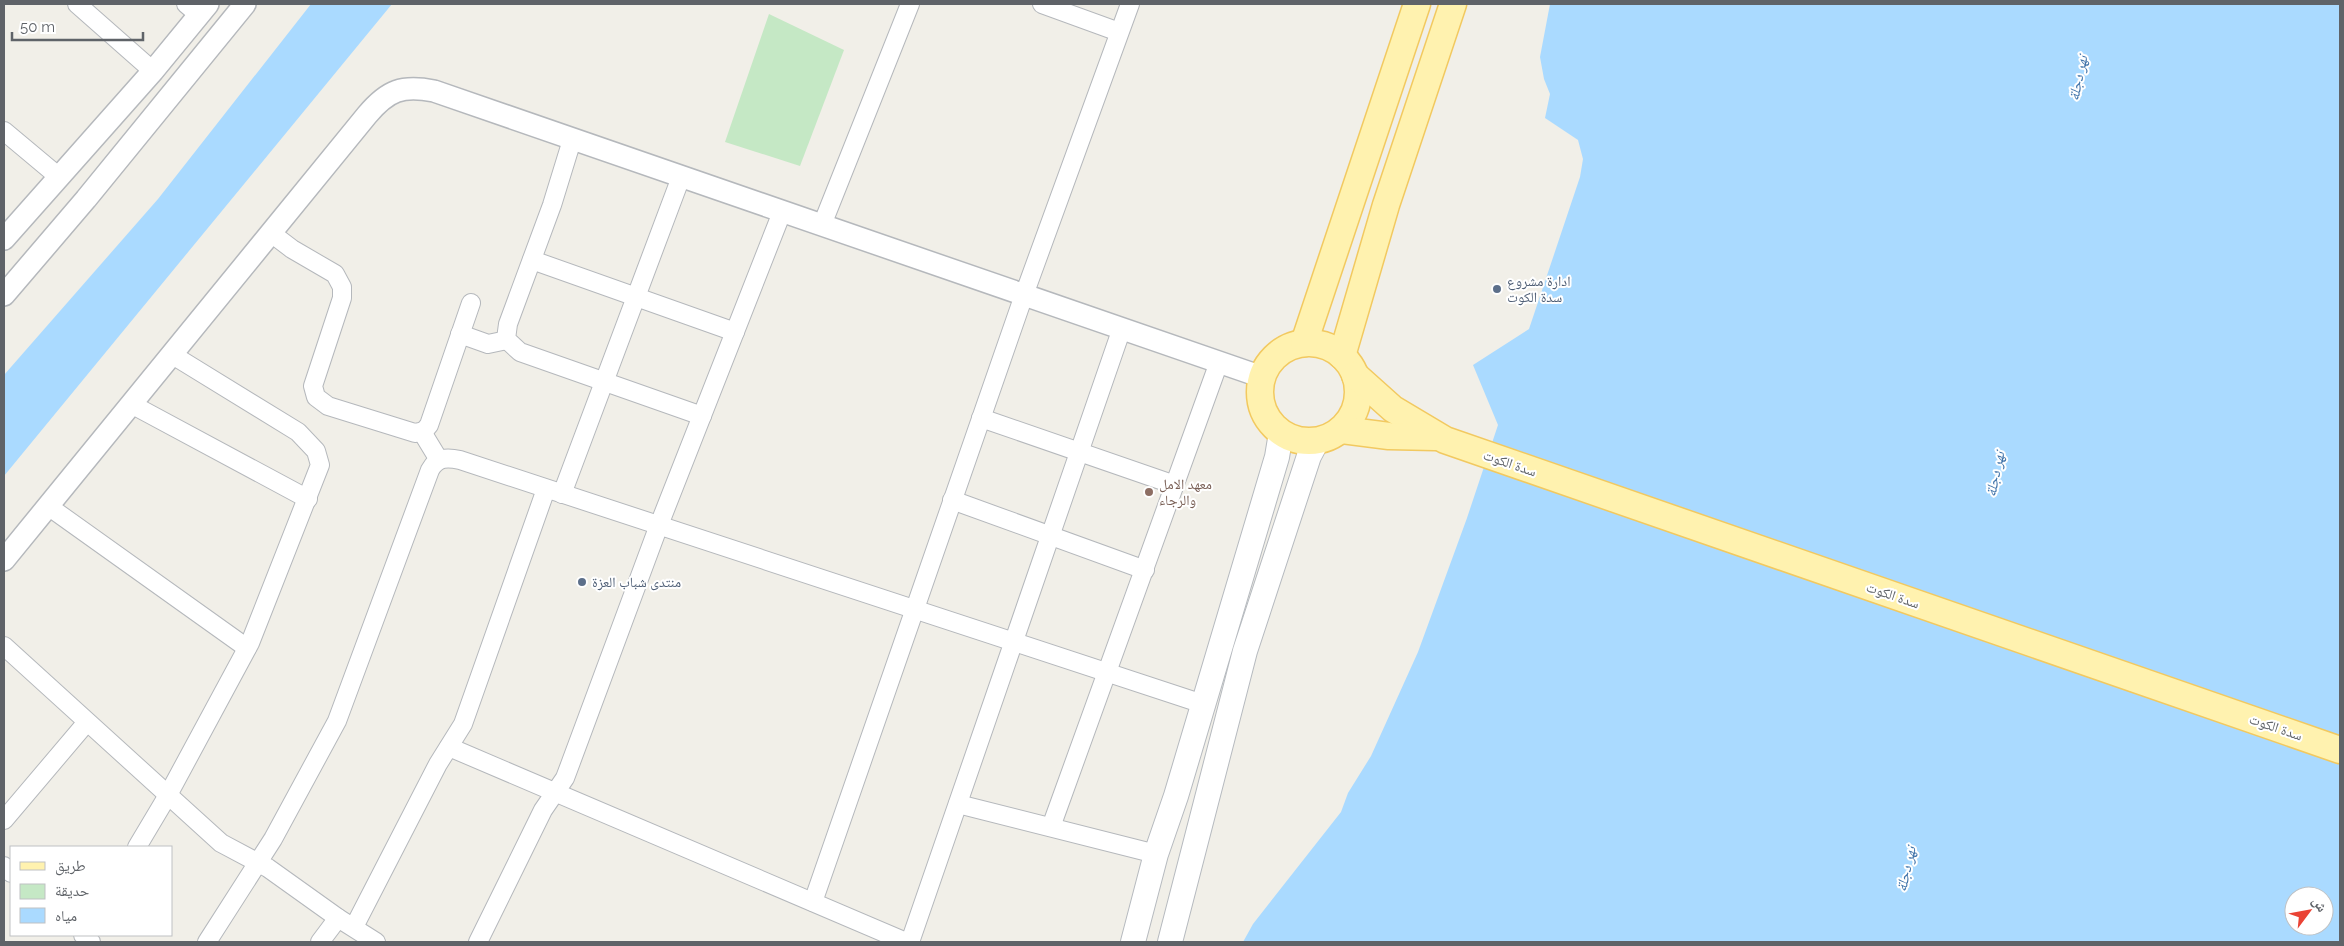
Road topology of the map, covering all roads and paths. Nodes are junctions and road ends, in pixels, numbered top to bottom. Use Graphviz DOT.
graph roads {
  1 [pos="77,4"];
  2 [pos="245,4"];
  3 [pos="910,4"];
  4 [pos="1042,4"];
  5 [pos="1130,4"];
  6 [pos="1417,4"];
  7 [pos="1453,4"];
  8 [pos="198,8"];
  9 [pos="1119,32"];
  10 [pos="153,71"];
  11 [pos="4,131"];
  12 [pos="572,140"];
  13 [pos="59,177"];
  14 [pos="681,177"];
  15 [pos="782,212"];
  16 [pos="822,225"];
  17 [pos="271,233"];
  18 [pos="5,234"];
  19 [pos="532,260"];
  20 [pos="4,295"];
  21 [pos="1024,295"];
  22 [pos="636,298"];
  23 [pos="471,303"];
  24 [pos="1122,328"];
  25 [pos="735,332"];
  26 [pos="460,334"];
  27 [pos="507,340"];
  28 [pos="1304,343"];
  29 [pos="171,354"];
  30 [pos="1219,362"];
  31 [pos="1349,365"];
  32 [pos="1262,377"];
  33 [pos="604,381"];
  34 [pos="131,404"];
  35 [pos="702,416"];
  36 [pos="981,418"];
  37 [pos="1342,430"];
  38 [pos="422,432"];
  39 [pos="1281,433"];
  40 [pos="1441,439"];
  41 [pos="1317,441"];
  42 [pos="1080,451"];
  43 [pos="439,460"];
  44 [pos="1175,485"];
  45 [pos="554,491"];
  46 [pos="308,499"];
  47 [pos="952,500"];
  48 [pos="48,506"];
  49 [pos="659,526"];
  50 [pos="1051,536"];
  51 [pos="4,560"];
  52 [pos="1145,570"];
  53 [pos="914,610"];
  54 [pos="1014,642"];
  55 [pos="4,646"];
  56 [pos="247,648"];
  57 [pos="1108,673"];
  58 [pos="1203,704"];
  59 [pos="88,722"];
  60 [pos="449,747"];
  61 [pos="2340,750"];
  62 [pos="556,792"];
  63 [pos="168,795"];
  64 [pos="1176,796"];
  65 [pos="1204,802"];
  66 [pos="958,804"];
  67 [pos="4,820"];
  68 [pos="1051,827"];
  69 [pos="138,846"];
  70 [pos="1156,854"];
  71 [pos="258,863"];
  72 [pos="813,902"];
  73 [pos="338,918"];
  74 [pos="354,927"];
  75 [pos="207,942"];
  76 [pos="320,942"];
  77 [pos="376,942"];
  78 [pos="478,942"];
  79 [pos="908,942"];
  80 [pos="1133,942"];
  81 [pos="1170,942"];
  1 -- 10 [label="street"];
  2 -- 20 [label="street"];
  3 -- 16 [label="street"];
  4 -- 9 [label="street"];
  5 -- 9 [label="street"];
  6 -- 28 [label="main road"];
  7 -- 31 [label="main road"];
  8 -- 10 [label="street"];
  9 -- 21 [label="street"];
  10 -- 13 [label="street"];
  11 -- 13 [label="street"];
  12 -- 14 [label="street"];
  12 -- 17 [label="street"];
  12 -- 19 [label="street"];
  13 -- 18 [label="street"];
  14 -- 15 [label="street"];
  14 -- 22 [label="street"];
  15 -- 16 [label="street"];
  15 -- 25 [label="street"];
  16 -- 21 [label="street"];
  17 -- 29 [label="street"];
  17 -- 38 [label="street"];
  19 -- 22 [label="street"];
  19 -- 27 [label="street"];
  21 -- 24 [label="street"];
  21 -- 36 [label="street"];
  22 -- 25 [label="street"];
  22 -- 33 [label="street"];
  23 -- 26 [label="street"];
  24 -- 30 [label="street"];
  24 -- 42 [label="street"];
  25 -- 35 [label="street"];
  26 -- 27 [label="street"];
  26 -- 38 [label="street"];
  27 -- 33 [label="street"];
  28 -- 31 [label="main road"];
  28 -- 32 [label="main road"];
  29 -- 34 [label="street"];
  29 -- 46 [label="street"];
  30 -- 32 [label="street"];
  30 -- 44 [label="street"];
  31 -- 37 [label="main road"];
  31 -- 40 [label="main road"];
  32 -- 39 [label="main road"];
  33 -- 35 [label="street"];
  33 -- 45 [label="street"];
  34 -- 46 [label="street"];
  34 -- 48 [label="street"];
  35 -- 49 [label="street"];
  36 -- 42 [label="street"];
  36 -- 47 [label="street"];
  37 -- 40 [label="main road"];
  37 -- 41 [label="main road"];
  38 -- 43 [label="street"];
  39 -- 41 [label="main road"];
  39 -- 58 [label="main road"];
  40 -- 61 [label="main road, سدة الكوت"];
  41 -- 65 [label="main road"];
  42 -- 44 [label="street"];
  42 -- 50 [label="street"];
  43 -- 45 [label="street"];
  43 -- 71 [label="street"];
  44 -- 52 [label="street"];
  45 -- 49 [label="street"];
  45 -- 60 [label="street"];
  46 -- 56 [label="street"];
  47 -- 50 [label="street"];
  47 -- 53 [label="street"];
  48 -- 51 [label="street"];
  48 -- 56 [label="street"];
  49 -- 53 [label="street"];
  49 -- 62 [label="street"];
  50 -- 52 [label="street"];
  50 -- 54 [label="street"];
  52 -- 57 [label="street"];
  53 -- 54 [label="street"];
  53 -- 72 [label="street"];
  54 -- 57 [label="street"];
  54 -- 66 [label="street"];
  55 -- 59 [label="street"];
  56 -- 63 [label="street"];
  57 -- 58 [label="street"];
  57 -- 68 [label="street"];
  58 -- 64 [label="main road"];
  59 -- 63 [label="street"];
  59 -- 67 [label="street"];
  60 -- 62 [label="street"];
  60 -- 74 [label="street"];
  62 -- 72 [label="street"];
  62 -- 78 [label="street"];
  63 -- 69 [label="street"];
  63 -- 71 [label="street"];
  64 -- 65 [label="main road"];
  64 -- 70 [label="main road"];
  65 -- 81 [label="main road"];
  66 -- 68 [label="street"];
  66 -- 79 [label="street"];
  68 -- 70 [label="street"];
  70 -- 80 [label="main road"];
  71 -- 73 [label="street"];
  71 -- 75 [label="street"];
  72 -- 79 [label="street"];
  73 -- 74 [label="street"];
  73 -- 76 [label="street"];
  74 -- 77 [label="street"];
}
